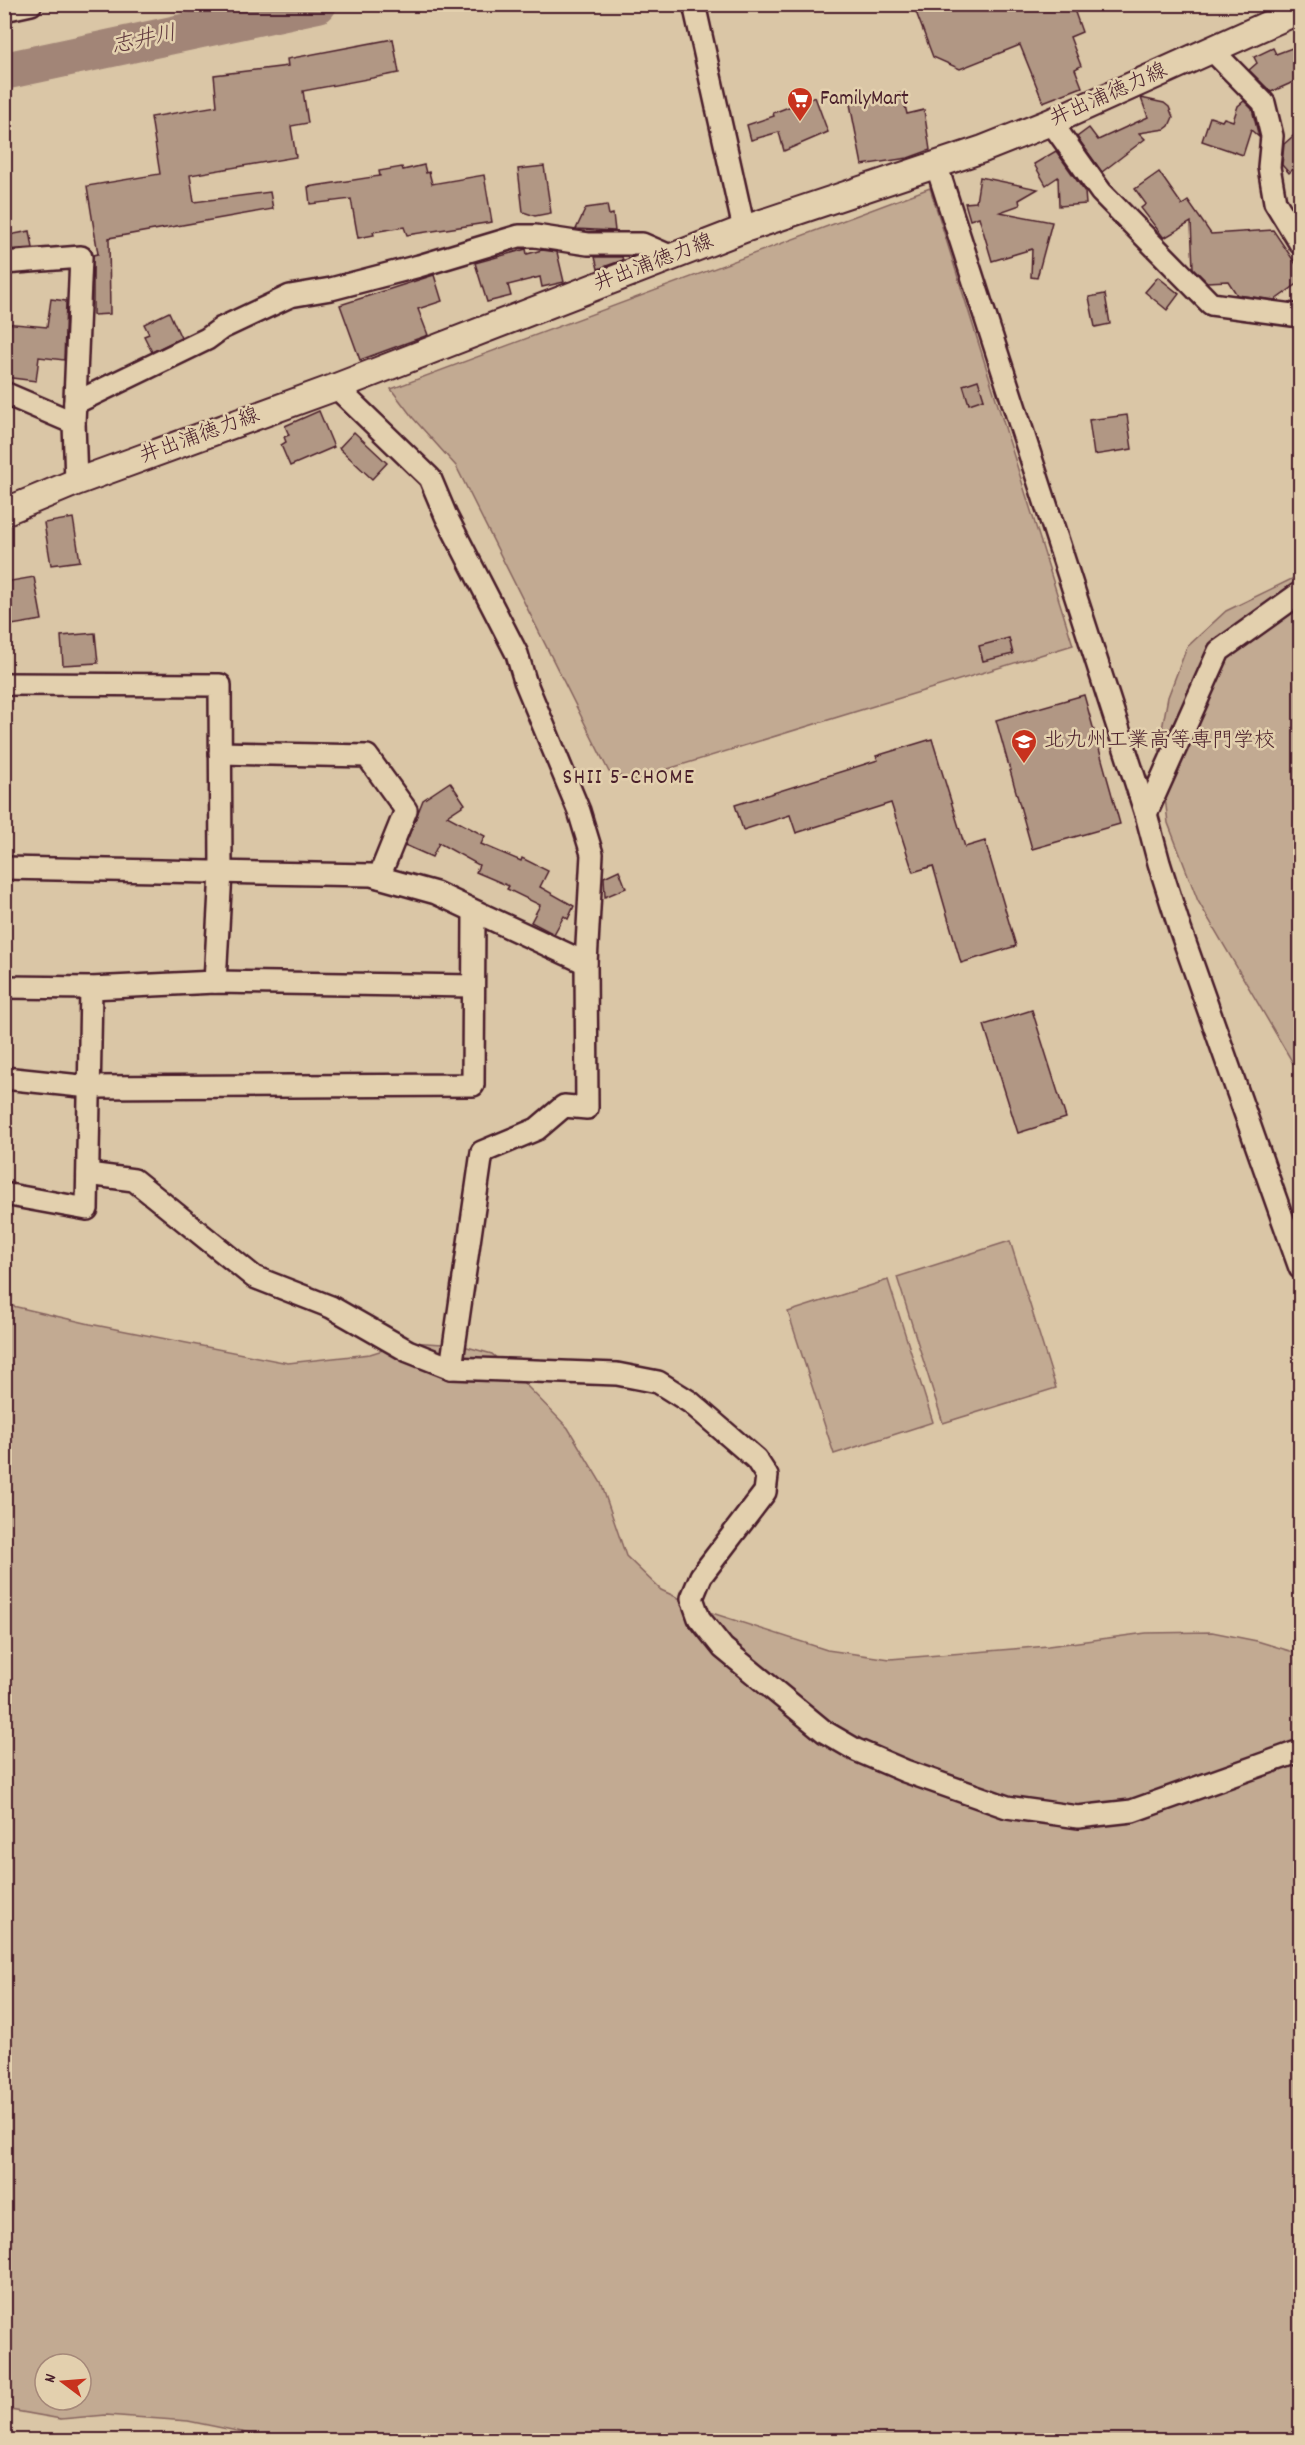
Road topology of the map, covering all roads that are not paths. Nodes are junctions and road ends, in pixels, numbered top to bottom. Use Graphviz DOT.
graph roads {
  1 [pos="32,4"];
  2 [pos="694,4"];
  3 [pos="4,10"];
  4 [pos="1300,10"];
  5 [pos="1212,50"];
  6 [pos="1051,122"];
  7 [pos="936,164"];
  8 [pos="744,230"];
  9 [pos="1300,243"];
  10 [pos="672,257"];
  11 [pos="4,263"];
  12 [pos="1300,316"];
  13 [pos="336,387"];
  14 [pos="4,393"];
  15 [pos="74,413"];
  16 [pos="76,482"];
  17 [pos="6,510"];
  18 [pos="1300,593"];
  19 [pos="4,684"];
  20 [pos="220,753"];
  21 [pos="1146,814"];
  22 [pos="4,868"];
  23 [pos="221,872"];
  24 [pos="378,877"];
  25 [pos="474,913"];
  26 [pos="586,963"];
  27 [pos="215,982"];
  28 [pos="474,986"];
  29 [pos="4,987"];
  30 [pos="92,988"];
  31 [pos="4,1078"];
  32 [pos="90,1087"];
  33 [pos="88,1174"];
  34 [pos="4,1194"];
  35 [pos="1300,1268"];
  36 [pos="451,1368"];
  37 [pos="1300,1751"];
  1 -- 3 [label="street"];
  2 -- 8 [label="street"];
  4 -- 5 [label="main road, 井出浦徳力線"];
  5 -- 6 [label="main road, 井出浦徳力線"];
  5 -- 9 [label="street"];
  6 -- 7 [label="main road, 井出浦徳力線"];
  6 -- 12 [label="street"];
  7 -- 8 [label="main road, 井出浦徳力線"];
  7 -- 21 [label="street"];
  8 -- 10 [label="main road, 井出浦徳力線"];
  10 -- 13 [label="main road, 井出浦徳力線"];
  10 -- 15 [label="street"];
  11 -- 15 [label="street"];
  13 -- 16 [label="main road, 井出浦徳力線"];
  13 -- 26 [label="street"];
  14 -- 15 [label="street"];
  15 -- 16 [label="street"];
  16 -- 17 [label="main road, 井出浦徳力線"];
  18 -- 21 [label="street"];
  19 -- 20 [label="street"];
  20 -- 23 [label="street"];
  20 -- 24 [label="street"];
  21 -- 35 [label="street"];
  22 -- 23 [label="street"];
  23 -- 24 [label="street"];
  23 -- 27 [label="street"];
  24 -- 25 [label="street"];
  25 -- 26 [label="street"];
  25 -- 28 [label="street"];
  26 -- 36 [label="street"];
  27 -- 28 [label="street"];
  27 -- 30 [label="street"];
  28 -- 32 [label="street"];
  29 -- 30 [label="street"];
  30 -- 32 [label="street"];
  31 -- 32 [label="street"];
  32 -- 33 [label="street"];
  33 -- 34 [label="street"];
  33 -- 36 [label="street"];
  36 -- 37 [label="street"];
}
